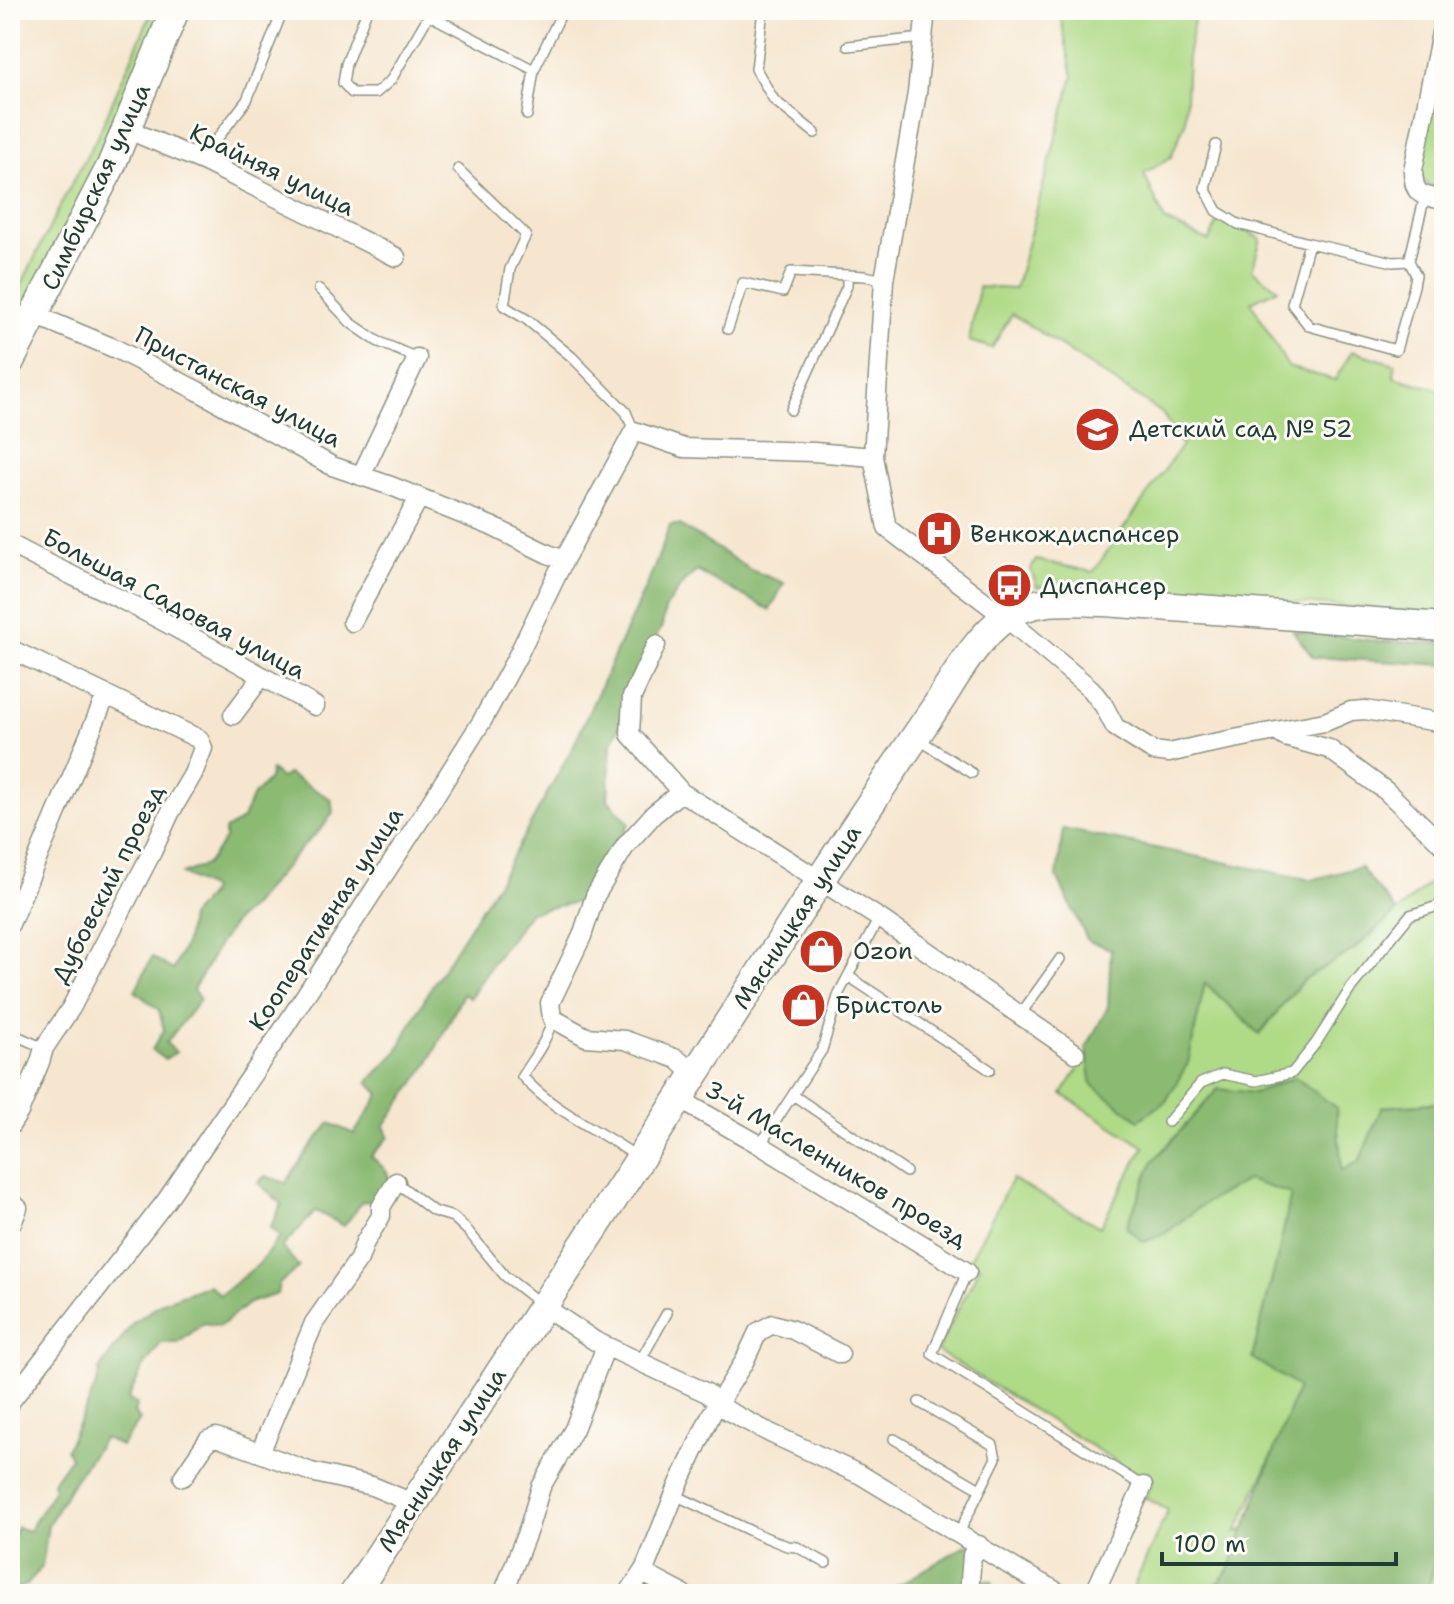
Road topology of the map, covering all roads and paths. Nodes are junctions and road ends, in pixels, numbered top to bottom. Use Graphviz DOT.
graph roads {
  1 [pos="175,10"];
  2 [pos="283,10"];
  3 [pos="367,10"];
  4 [pos="563,10"];
  5 [pos="763,10"];
  6 [pos="926,10"];
  7 [pos="431,12"];
  8 [pos="1444,18"];
  9 [pos="923,38"];
  10 [pos="848,46"];
  11 [pos="534,70"];
  12 [pos="527,115"];
  13 [pos="126,129"];
  14 [pos="815,133"];
  15 [pos="1216,145"];
  16 [pos="205,162"];
  17 [pos="458,169"];
  18 [pos="1421,194"];
  19 [pos="1444,200"];
  20 [pos="1309,243"];
  21 [pos="396,257"];
  22 [pos="1409,261"];
  23 [pos="847,275"];
  24 [pos="884,280"];
  25 [pos="319,289"];
  26 [pos="35,315"];
  27 [pos="728,329"];
  28 [pos="417,358"];
  29 [pos="10,361"];
  30 [pos="791,410"];
  31 [pos="634,431"];
  32 [pos="873,457"];
  33 [pos="361,476"];
  34 [pos="419,498"];
  35 [pos="10,544"];
  36 [pos="564,560"];
  37 [pos="1005,617"];
  38 [pos="352,622"];
  39 [pos="1444,627"];
  40 [pos="656,645"];
  41 [pos="10,649"];
  42 [pos="262,676"];
  43 [pos="106,695"];
  44 [pos="315,706"];
  45 [pos="233,715"];
  46 [pos="1444,723"];
  47 [pos="1276,731"];
  48 [pos="915,738"];
  49 [pos="972,773"];
  50 [pos="681,792"];
  51 [pos="1444,846"];
  52 [pos="821,879"];
  53 [pos="1444,904"];
  54 [pos="879,918"];
  55 [pos="11,919"];
  56 [pos="1060,959"];
  57 [pos="848,976"];
  58 [pos="1020,1015"];
  59 [pos="552,1018"];
  60 [pos="10,1033"];
  61 [pos="44,1048"];
  62 [pos="1075,1053"];
  63 [pos="990,1070"];
  64 [pos="688,1087"];
  65 [pos="793,1095"];
  66 [pos="1168,1122"];
  67 [pos="10,1126"];
  68 [pos="760,1145"];
  69 [pos="640,1159"];
  70 [pos="906,1172"];
  71 [pos="396,1182"];
  72 [pos="10,1202"];
  73 [pos="13,1221"];
  74 [pos="967,1272"];
  75 [pos="543,1306"];
  76 [pos="667,1313"];
  77 [pos="606,1346"];
  78 [pos="840,1354"];
  79 [pos="640,1361"];
  80 [pos="10,1402"];
  81 [pos="919,1402"];
  82 [pos="719,1403"];
  83 [pos="894,1439"];
  84 [pos="260,1453"];
  85 [pos="183,1477"];
  86 [pos="1143,1486"];
  87 [pos="980,1489"];
  88 [pos="675,1495"];
  89 [pos="415,1504"];
  90 [pos="959,1533"];
  91 [pos="979,1545"];
  92 [pos="826,1563"];
  93 [pos="643,1573"];
  94 [pos="354,1594"];
  95 [pos="503,1594"];
  96 [pos="628,1594"];
  97 [pos="683,1594"];
  98 [pos="969,1594"];
  99 [pos="1061,1594"];
  100 [pos="1094,1594"];
  1 -- 13 [label="main road, Симбирская улица"];
  2 -- 16 [label="lane"];
  3 -- 7 [label="lane"];
  4 -- 11 [label="lane"];
  5 -- 14 [label="lane"];
  6 -- 9 [label="street"];
  7 -- 11 [label="lane"];
  8 -- 18 [label="street"];
  9 -- 10 [label="lane"];
  9 -- 24 [label="street"];
  11 -- 12 [label="lane"];
  13 -- 16 [label="street, Крайняя улица"];
  13 -- 26 [label="main road, Симбирская улица"];
  15 -- 20 [label="lane"];
  16 -- 21 [label="street, Крайняя улица"];
  17 -- 31 [label="lane"];
  18 -- 19 [label="street"];
  18 -- 22 [label="lane"];
  20 -- 22 [label="lane"];
  20 -- 22 [label="lane"];
  23 -- 24 [label="lane"];
  23 -- 27 [label="lane"];
  23 -- 30 [label="lane"];
  24 -- 32 [label="street"];
  25 -- 28 [label="lane"];
  26 -- 29 [label="main road, Симбирская улица"];
  26 -- 33 [label="street, Пристанская улица"];
  28 -- 33 [label="street"];
  31 -- 32 [label="street"];
  31 -- 36 [label="street, Кооперативная улица"];
  32 -- 37 [label="street"];
  33 -- 34 [label="street, Пристанская улица"];
  34 -- 36 [label="street, Пристанская улица"];
  34 -- 38 [label="street"];
  35 -- 42 [label="street, Большая Садовая улица"];
  36 -- 80 [label="street, Кооперативная улица"];
  37 -- 39 [label="main road, Мясницкая улица"];
  37 -- 47 [label="street"];
  37 -- 48 [label="main road, Мясницкая улица"];
  40 -- 50 [label="street"];
  41 -- 43 [label="street"];
  42 -- 44 [label="street, Большая Садовая улица"];
  42 -- 45 [label="street"];
  43 -- 55 [label="street"];
  43 -- 61 [label="street, Дубовский проезд"];
  46 -- 47 [label="street"];
  47 -- 51 [label="street"];
  48 -- 49 [label="lane"];
  48 -- 52 [label="main road, Мясницкая улица"];
  50 -- 52 [label="street"];
  50 -- 59 [label="street"];
  52 -- 54 [label="street"];
  52 -- 64 [label="main road, Мясницкая улица"];
  53 -- 66 [label="lane"];
  54 -- 57 [label="lane"];
  54 -- 58 [label="street"];
  56 -- 58 [label="lane"];
  57 -- 63 [label="lane"];
  57 -- 65 [label="lane"];
  58 -- 62 [label="street"];
  59 -- 64 [label="street, 3-й Масленников проезд"];
  59 -- 69 [label="lane"];
  60 -- 61 [label="lane"];
  61 -- 67 [label="street, Дубовский проезд"];
  64 -- 68 [label="street, 3-й Масленников проезд"];
  64 -- 69 [label="main road, Мясницкая улица"];
  65 -- 68 [label="lane"];
  65 -- 70 [label="lane"];
  68 -- 74 [label="street, 3-й Масленников проезд"];
  69 -- 75 [label="main road, Мясницкая улица"];
  71 -- 75 [label="lane"];
  71 -- 84 [label="street"];
  72 -- 73 [label="street"];
  74 -- 86 [label="lane"];
  75 -- 77 [label="street"];
  75 -- 89 [label="main road, Мясницкая улица"];
  76 -- 79 [label="lane"];
  77 -- 79 [label="street"];
  77 -- 95 [label="street"];
  78 -- 82 [label="street"];
  79 -- 82 [label="street"];
  81 -- 87 [label="lane"];
  82 -- 88 [label="street"];
  82 -- 90 [label="street"];
  83 -- 87 [label="lane"];
  84 -- 85 [label="street"];
  84 -- 89 [label="street"];
  86 -- 100 [label="street"];
  87 -- 90 [label="lane"];
  88 -- 92 [label="lane"];
  88 -- 93 [label="street"];
  89 -- 94 [label="main road, Мясницкая улица"];
  90 -- 91 [label="street"];
  91 -- 98 [label="street"];
  91 -- 99 [label="street"];
  93 -- 96 [label="street"];
  93 -- 97 [label="street"];
}
